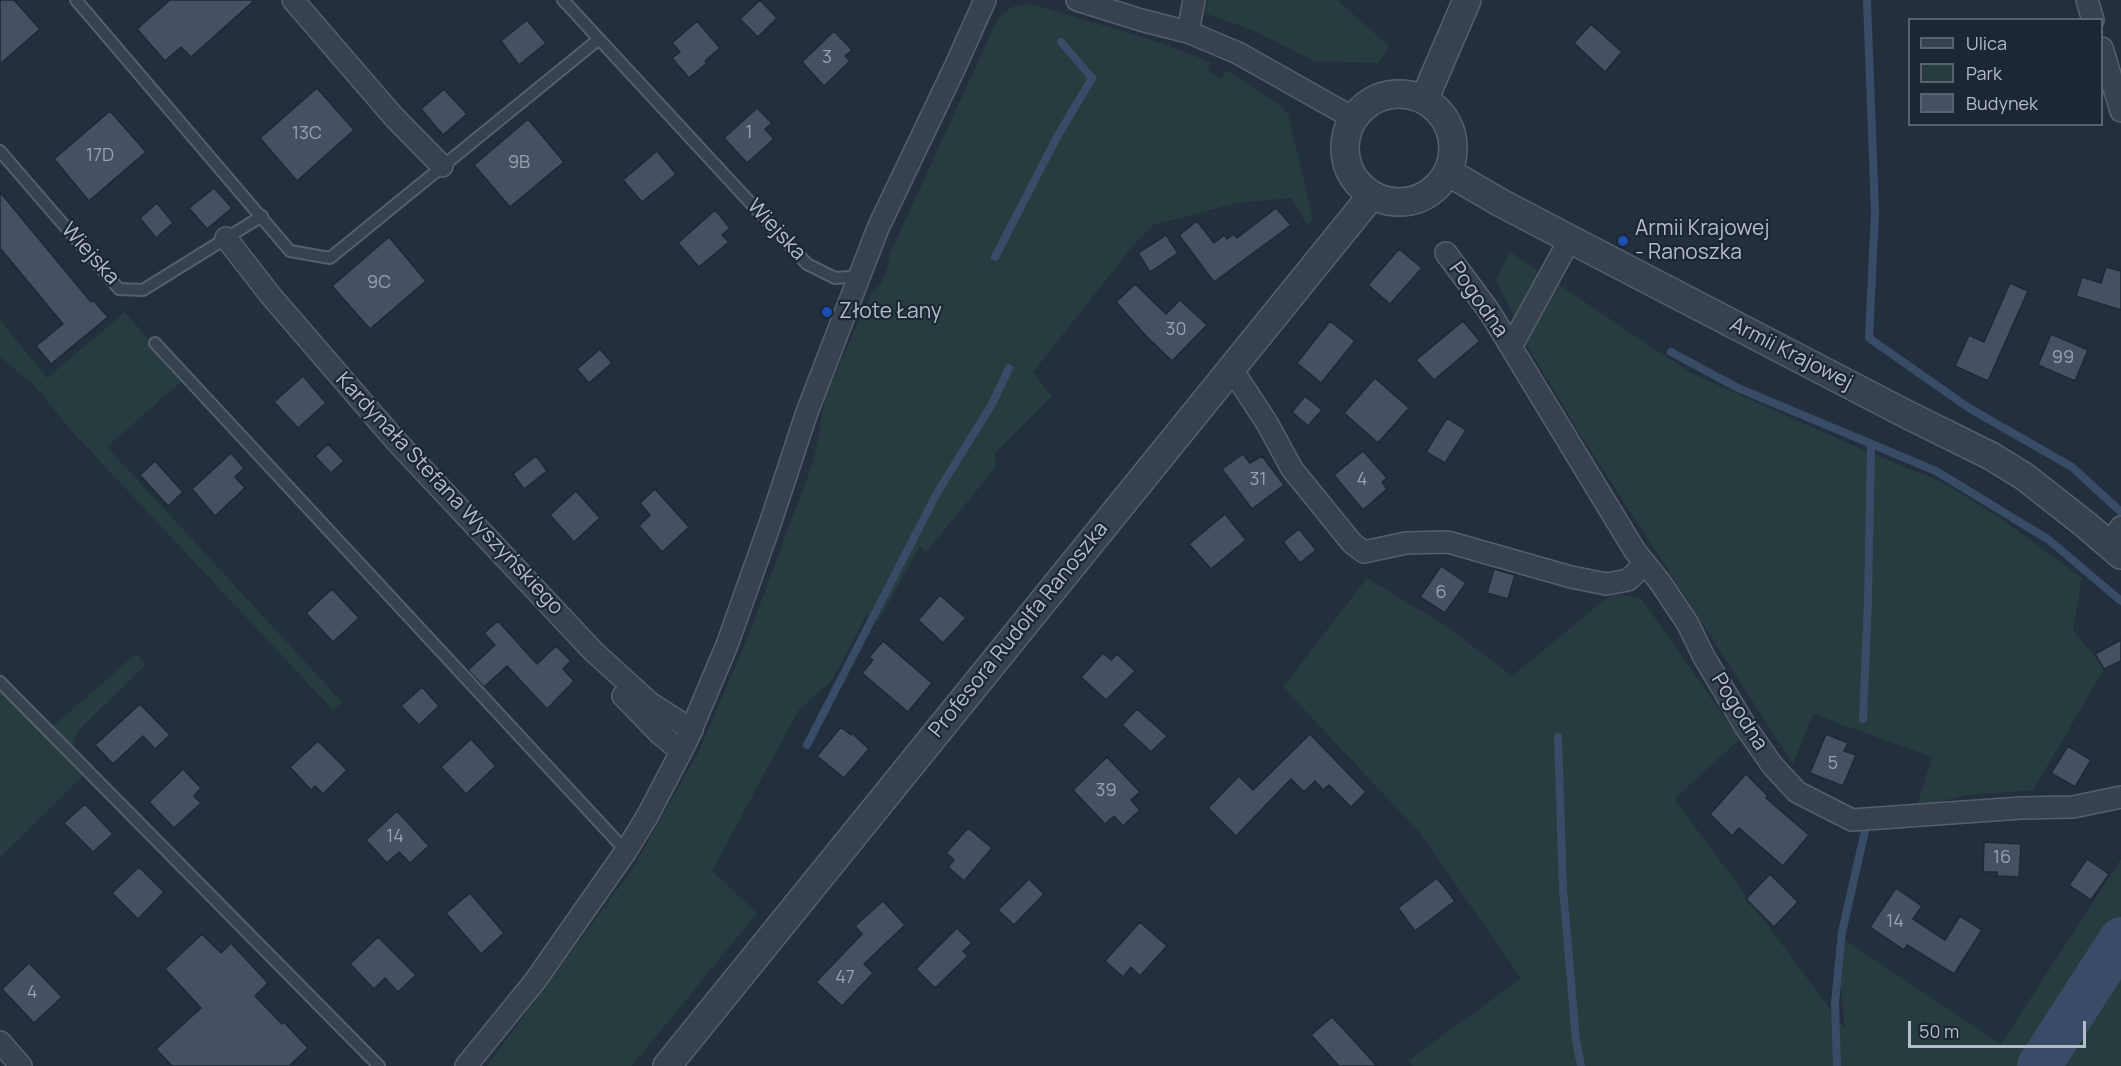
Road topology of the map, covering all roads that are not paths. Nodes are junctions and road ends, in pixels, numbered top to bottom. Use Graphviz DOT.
graph roads {
  1 [pos="76,0"];
  2 [pos="293,0"];
  3 [pos="562,0"];
  4 [pos="985,0"];
  5 [pos="1077,0"];
  6 [pos="1194,0"];
  7 [pos="1467,0"];
  8 [pos="2087,0"];
  9 [pos="2092,18"];
  10 [pos="1188,32"];
  11 [pos="599,39"];
  12 [pos="2103,51"];
  13 [pos="1424,100"];
  14 [pos="2121,111"];
  15 [pos="1353,118"];
  16 [pos="0,151"];
  17 [pos="442,166"];
  18 [pos="1448,172"];
  19 [pos="1372,195"];
  20 [pos="261,216"];
  21 [pos="226,238"];
  22 [pos="1570,239"];
  23 [pos="1446,253"];
  24 [pos="861,276"];
  25 [pos="155,343"];
  26 [pos="1510,346"];
  27 [pos="1231,368"];
  28 [pos="2117,543"];
  29 [pos="1646,564"];
  30 [pos="556,612"];
  31 [pos="0,682"];
  32 [pos="692,729"];
  33 [pos="681,751"];
  34 [pos="2121,797"];
  35 [pos="626,852"];
  36 [pos="0,1042"];
  37 [pos="21,1066"];
  38 [pos="380,1066"];
  39 [pos="466,1066"];
  40 [pos="667,1066"];
  1 -- 20 [label="lane"];
  2 -- 17 [label="street"];
  3 -- 11 [label="lane, Wiejska"];
  4 -- 24 [label="street"];
  5 -- 10 [label="street"];
  6 -- 10 [label="street"];
  7 -- 13 [label="street"];
  8 -- 9 [label="street"];
  10 -- 15 [label="street"];
  11 -- 17 [label="lane"];
  11 -- 24 [label="lane, Wiejska"];
  12 -- 14 [label="street"];
  13 -- 15 [label="street"];
  13 -- 18 [label="street"];
  15 -- 19 [label="street"];
  16 -- 21 [label="lane, Wiejska"];
  17 -- 20 [label="lane"];
  18 -- 19 [label="street"];
  18 -- 22 [label="street, Armii Krajowej"];
  19 -- 27 [label="street, Profesora Rudolfa Ranoszka"];
  20 -- 21 [label="lane, Wiejska"];
  21 -- 30 [label="street, Kardynała Stefana Wyszyńskiego"];
  22 -- 26 [label="street, Pogodna"];
  22 -- 28 [label="street, Armii Krajowej"];
  23 -- 26 [label="street, Pogodna"];
  24 -- 32 [label="street"];
  25 -- 35 [label="lane"];
  26 -- 29 [label="street, Pogodna"];
  27 -- 29 [label="street"];
  27 -- 40 [label="street, Profesora Rudolfa Ranoszka"];
  29 -- 34 [label="street, Pogodna"];
  30 -- 32 [label="street, Kardynała Stefana Wyszyńskiego"];
  30 -- 33 [label="street"];
  31 -- 38 [label="lane"];
  32 -- 33 [label="street"];
  33 -- 35 [label="street"];
  35 -- 39 [label="street"];
  36 -- 37 [label="street"];
}
